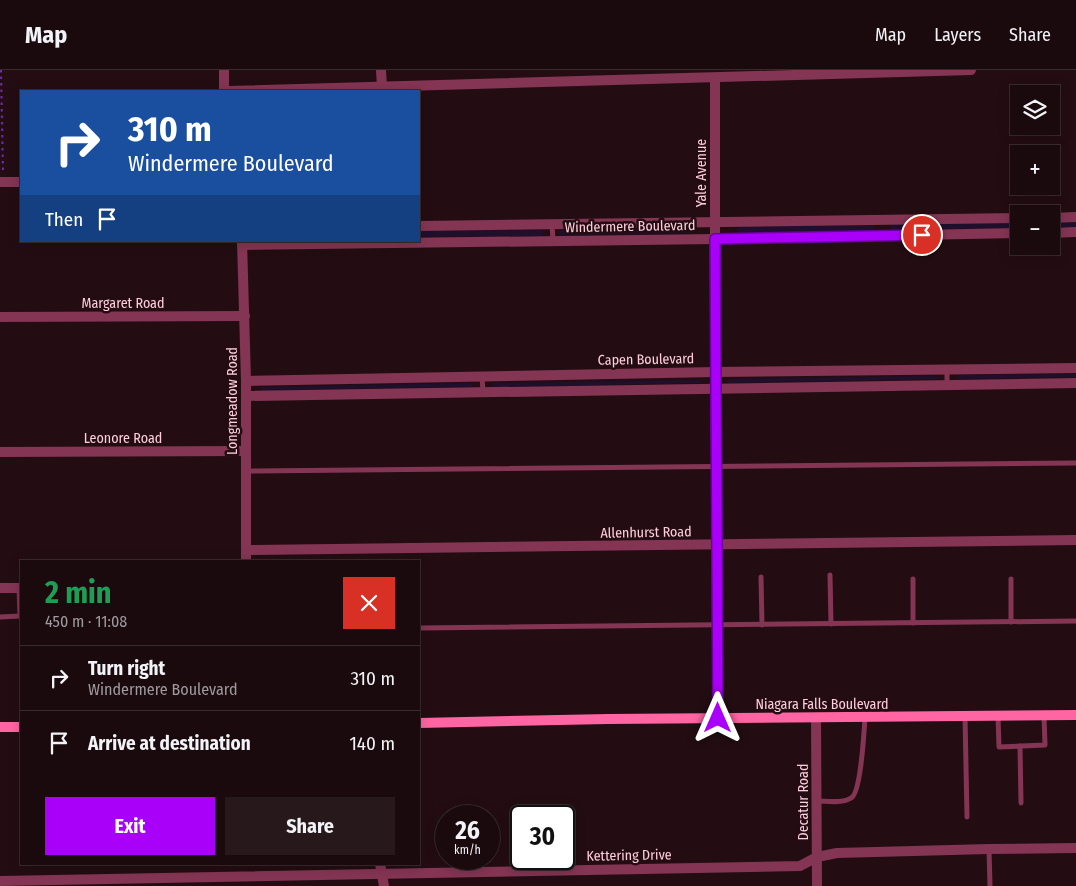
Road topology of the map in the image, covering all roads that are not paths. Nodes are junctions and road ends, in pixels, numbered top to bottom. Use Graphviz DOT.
graph roads {
  1 [pos="224,70"];
  2 [pos="381,70"];
  3 [pos="971,70"];
  4 [pos="715,78"];
  5 [pos="382,88"];
  6 [pos="224,90"];
  7 [pos="280,90"];
  8 [pos="2,179"];
  9 [pos="20,182"];
  10 [pos="1076,217"];
  11 [pos="1010,218"];
  12 [pos="1060,218"];
  13 [pos="883,220"];
  14 [pos="715,222"];
  15 [pos="552,224"];
  16 [pos="420,226"];
  17 [pos="1060,232"];
  18 [pos="1076,232"];
  19 [pos="1010,233"];
  20 [pos="884,236"];
  21 [pos="715,239"];
  22 [pos="553,241"];
  23 [pos="410,242"];
  24 [pos="420,242"];
  25 [pos="242,243"];
  26 [pos="245,316"];
  27 [pos="0,317"];
  28 [pos="1076,368"];
  29 [pos="947,370"];
  30 [pos="715,372"];
  31 [pos="482,376"];
  32 [pos="246,381"];
  33 [pos="1076,383"];
  34 [pos="947,385"];
  35 [pos="715,388"];
  36 [pos="483,392"];
  37 [pos="246,396"];
  38 [pos="246,451"];
  39 [pos="0,452"];
  40 [pos="1076,463"];
  41 [pos="716,466"];
  42 [pos="246,471"];
  43 [pos="1076,540"];
  44 [pos="717,545"];
  45 [pos="246,550"];
  46 [pos="246,560"];
  47 [pos="830,575"];
  48 [pos="761,578"];
  49 [pos="913,579"];
  50 [pos="1011,579"];
  51 [pos="0,588"];
  52 [pos="20,588"];
  53 [pos="0,616"];
  54 [pos="20,616"];
  55 [pos="1011,622"];
  56 [pos="1076,622"];
  57 [pos="913,623"];
  58 [pos="831,624"];
  59 [pos="717,625"];
  60 [pos="762,625"];
  61 [pos="420,628"];
  62 [pos="1076,715"];
  63 [pos="965,716"];
  64 [pos="998,716"];
  65 [pos="1044,716"];
  66 [pos="718,718"];
  67 [pos="816,718"];
  68 [pos="865,718"];
  69 [pos="420,723"];
  70 [pos="0,727"];
  71 [pos="20,727"];
  72 [pos="1020,746"];
  73 [pos="816,801"];
  74 [pos="1022,803"];
  75 [pos="967,817"];
  76 [pos="989,848"];
  77 [pos="1076,848"];
  78 [pos="817,857"];
  79 [pos="381,868"];
  80 [pos="0,881"];
  81 [pos="384,886"];
  82 [pos="817,886"];
  83 [pos="990,886"];
  1 -- 6 [label="street"];
  2 -- 5 [label="street"];
  3 -- 4 [label="street"];
  4 -- 5 [label="street"];
  4 -- 14 [label="street, Yale Avenue"];
  5 -- 7 [label="street"];
  8 -- 9 [label="street"];
  10 -- 12 [label="street"];
  11 -- 13 [label="street, Windermere Boulevard"];
  13 -- 14 [label="street, Windermere Boulevard"];
  13 -- 20 [label="lane"];
  14 -- 15 [label="street, Windermere Boulevard"];
  14 -- 21 [label="street, Yale Avenue"];
  15 -- 16 [label="street, Windermere Boulevard"];
  15 -- 22 [label="lane"];
  17 -- 18 [label="street"];
  19 -- 20 [label="street, Windermere Boulevard"];
  20 -- 21 [label="street, Windermere Boulevard"];
  21 -- 22 [label="street, Windermere Boulevard"];
  21 -- 30 [label="street, Yale Avenue"];
  22 -- 24 [label="street, Windermere Boulevard"];
  23 -- 25 [label="street, Windermere Boulevard"];
  25 -- 26 [label="street, Longmeadow Road"];
  26 -- 27 [label="street, Margaret Road"];
  26 -- 32 [label="street, Longmeadow Road"];
  28 -- 29 [label="street, Capen Boulevard"];
  29 -- 30 [label="street, Capen Boulevard"];
  29 -- 34 [label="lane"];
  30 -- 31 [label="street, Capen Boulevard"];
  30 -- 35 [label="street, Yale Avenue"];
  31 -- 32 [label="street, Capen Boulevard"];
  31 -- 36 [label="lane"];
  32 -- 37 [label="street, Longmeadow Road"];
  33 -- 34 [label="street"];
  34 -- 35 [label="street"];
  35 -- 36 [label="street"];
  35 -- 41 [label="street, Yale Avenue"];
  36 -- 37 [label="street"];
  37 -- 38 [label="street, Longmeadow Road"];
  38 -- 39 [label="street, Leonore Road"];
  38 -- 42 [label="street, Longmeadow Road"];
  40 -- 41 [label="lane"];
  41 -- 42 [label="lane"];
  41 -- 44 [label="street, Yale Avenue"];
  42 -- 45 [label="street, Longmeadow Road"];
  43 -- 44 [label="street, Allenhurst Road"];
  44 -- 45 [label="street, Allenhurst Road"];
  44 -- 59 [label="street, Yale Avenue"];
  45 -- 46 [label="street, Longmeadow Road"];
  47 -- 58 [label="lane"];
  48 -- 60 [label="lane"];
  49 -- 57 [label="lane"];
  50 -- 55 [label="lane"];
  51 -- 52 [label="street"];
  52 -- 54 [label="lane"];
  53 -- 54 [label="lane"];
  55 -- 56 [label="lane"];
  55 -- 57 [label="lane"];
  57 -- 58 [label="lane"];
  58 -- 60 [label="lane"];
  59 -- 60 [label="lane"];
  59 -- 61 [label="lane"];
  59 -- 66 [label="street, Yale Avenue"];
  62 -- 65 [label="main road, Niagara Falls Boulevard"];
  63 -- 64 [label="main road, Niagara Falls Boulevard"];
  63 -- 68 [label="main road, Niagara Falls Boulevard"];
  63 -- 75 [label="lane"];
  64 -- 65 [label="main road, Niagara Falls Boulevard"];
  64 -- 72 [label="lane"];
  65 -- 72 [label="lane"];
  66 -- 67 [label="main road, Niagara Falls Boulevard"];
  66 -- 69 [label="main road, Niagara Falls Boulevard"];
  67 -- 68 [label="main road, Niagara Falls Boulevard"];
  67 -- 73 [label="street, Decatur Road"];
  68 -- 73 [label="lane"];
  70 -- 71 [label="main road"];
  72 -- 74 [label="lane"];
  73 -- 78 [label="street, Decatur Road"];
  76 -- 77 [label="street, Kettering Drive"];
  76 -- 78 [label="street, Kettering Drive"];
  76 -- 83 [label="lane"];
  78 -- 79 [label="street, Kettering Drive"];
  78 -- 82 [label="street, Decatur Road"];
  79 -- 80 [label="street, Kettering Drive"];
  79 -- 81 [label="street"];
}
